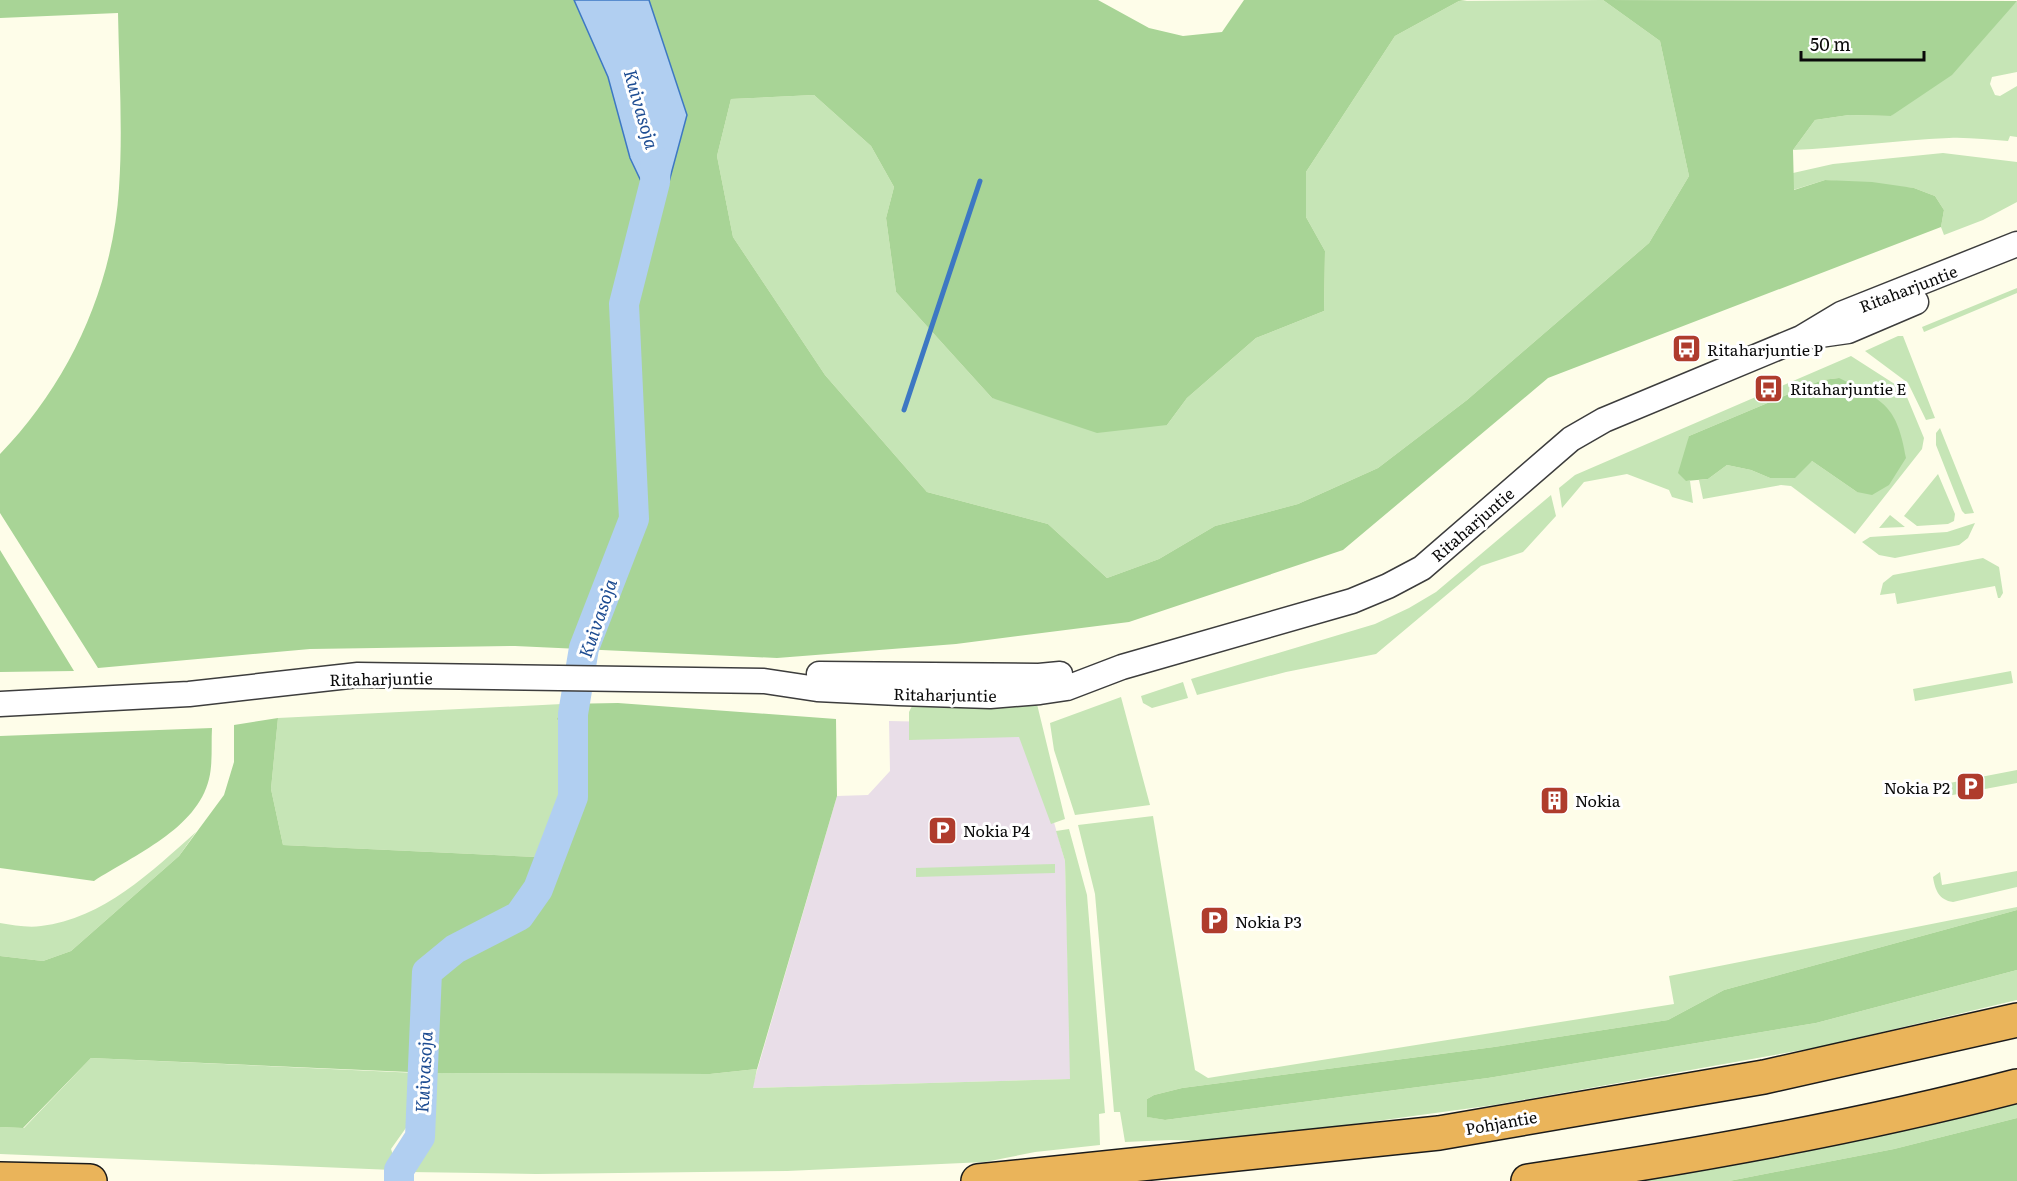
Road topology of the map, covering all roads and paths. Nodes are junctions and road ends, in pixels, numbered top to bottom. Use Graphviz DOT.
graph roads {
  1 [pos="2017,244"];
  2 [pos="2017,262"];
  3 [pos="1801,338"];
  4 [pos="0,704"];
  5 [pos="2017,1020"];
  6 [pos="2017,1086"];
  7 [pos="0,1179"];
  8 [pos="90,1181"];
  9 [pos="978,1181"];
  10 [pos="1528,1181"];
  1 -- 3 [label="street, Ritaharjuntie"];
  2 -- 3 [label="street, Ritaharjuntie"];
  3 -- 4 [label="street, Ritaharjuntie"];
  5 -- 9 [label="highway, Pohjantie"];
  6 -- 10 [label="highway"];
  7 -- 8 [label="highway"];
}
